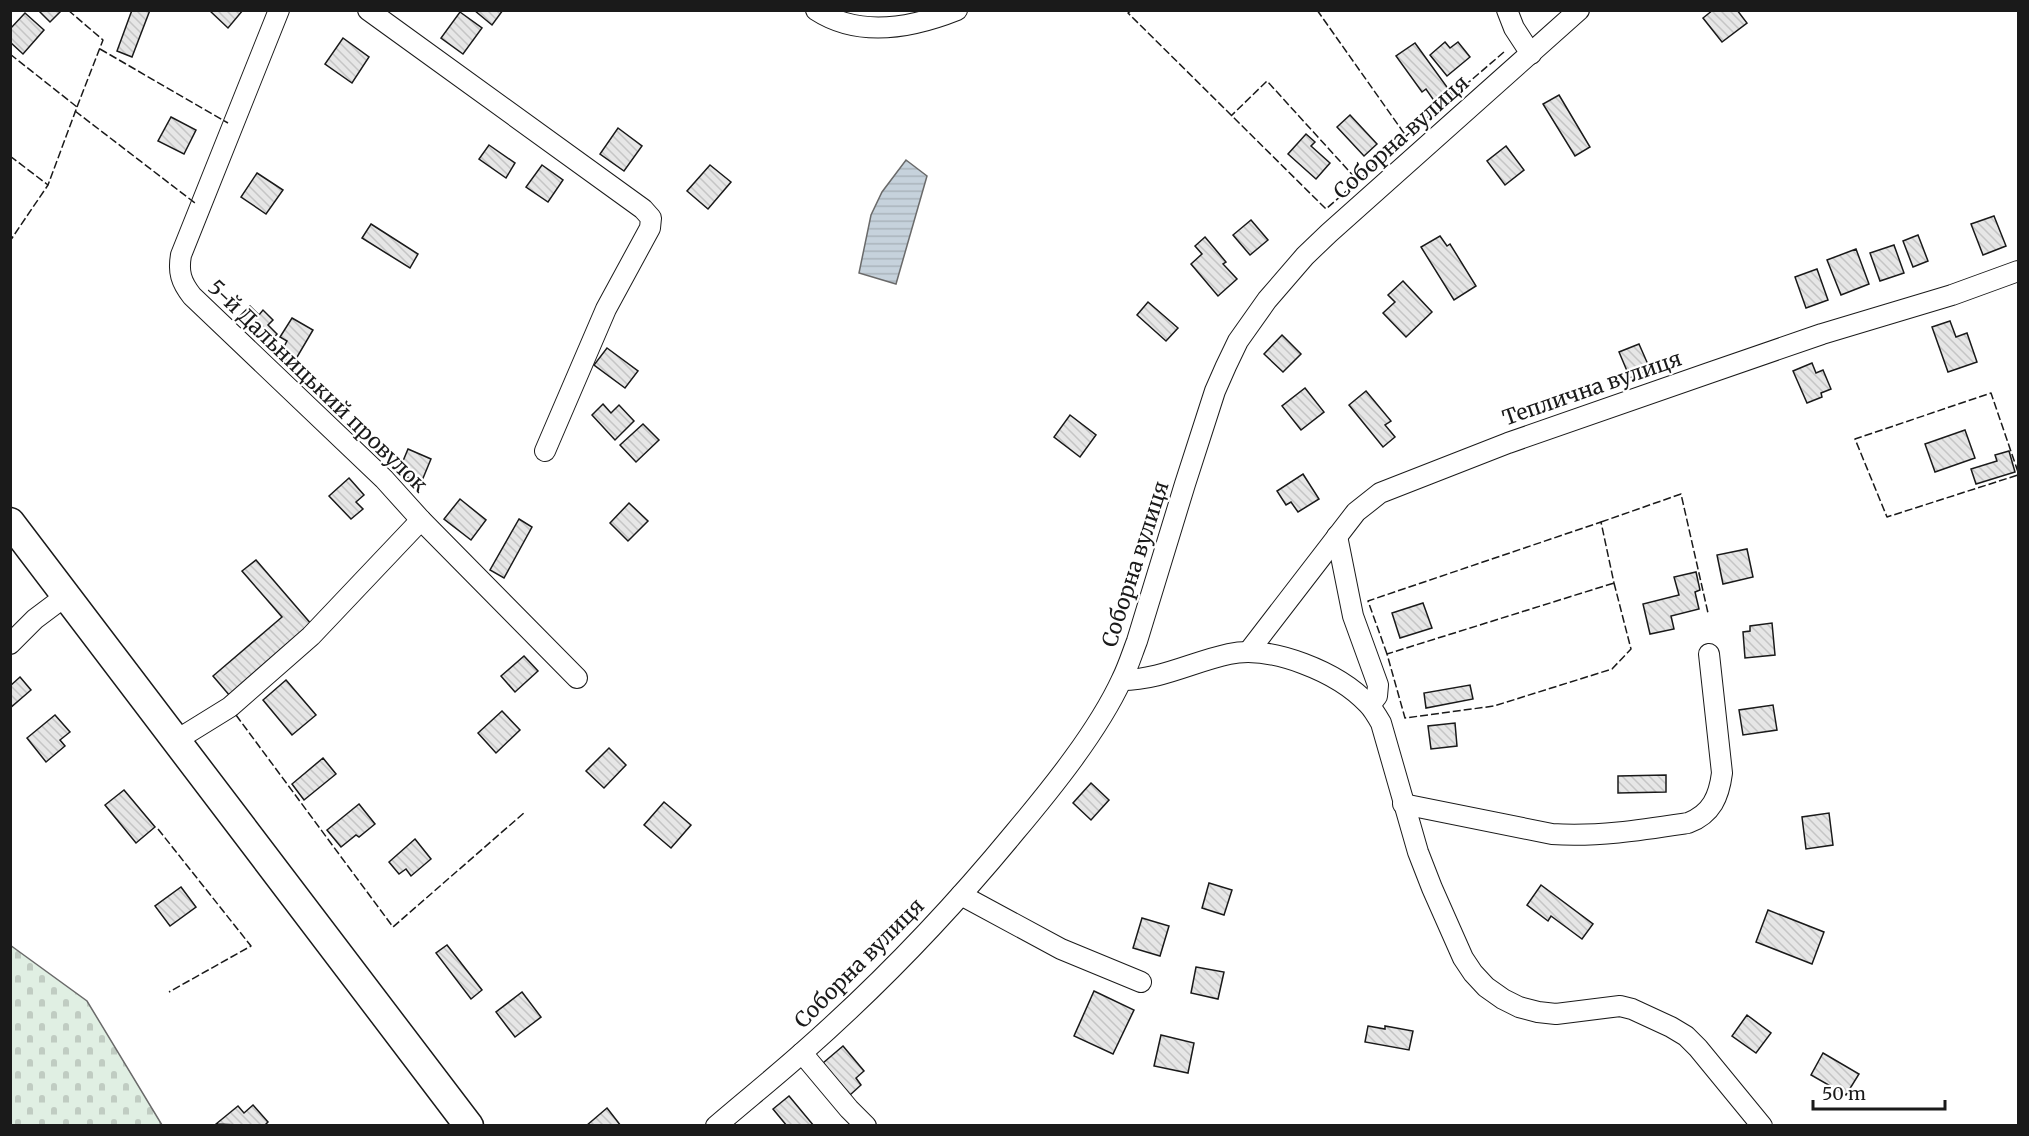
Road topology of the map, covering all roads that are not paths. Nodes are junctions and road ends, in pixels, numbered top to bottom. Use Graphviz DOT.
graph roads {
  1 [pos="279,10"];
  2 [pos="368,10"];
  3 [pos="816,10"];
  4 [pos="957,10"];
  5 [pos="1507,10"];
  6 [pos="1579,10"];
  7 [pos="1531,54"];
  8 [pos="2019,271"];
  9 [pos="545,451"];
  10 [pos="421,520"];
  11 [pos="10,522"];
  12 [pos="1337,536"];
  13 [pos="67,595"];
  14 [pos="10,644"];
  15 [pos="1250,651"];
  16 [pos="1709,654"];
  17 [pos="577,678"];
  18 [pos="1122,680"];
  19 [pos="1370,705"];
  20 [pos="175,741"];
  21 [pos="1403,804"];
  22 [pos="961,896"];
  23 [pos="1141,982"];
  24 [pos="802,1053"];
  25 [pos="469,1125"];
  26 [pos="716,1125"];
  27 [pos="866,1125"];
  28 [pos="1762,1125"];
  1 -- 10 [label="street, 5-й Дальницький провулок"];
  2 -- 9 [label="street"];
  3 -- 4 [label="street"];
  5 -- 7 [label="street"];
  6 -- 7 [label="street, Соборна вулиця"];
  7 -- 18 [label="street, Соборна вулиця"];
  8 -- 12 [label="street, Теплична вулиця"];
  10 -- 17 [label="street, 5-й Дальницький провулок"];
  10 -- 20 [label="street"];
  11 -- 13 [label="highway"];
  12 -- 15 [label="street, Теплична вулиця"];
  12 -- 19 [label="street"];
  13 -- 14 [label="street"];
  13 -- 20 [label="highway"];
  15 -- 18 [label="street"];
  15 -- 19 [label="street"];
  16 -- 21 [label="street"];
  18 -- 22 [label="street, Соборна вулиця"];
  19 -- 21 [label="street"];
  20 -- 25 [label="highway"];
  21 -- 28 [label="street"];
  22 -- 23 [label="street"];
  22 -- 24 [label="street, Соборна вулиця"];
  24 -- 26 [label="street, Соборна вулиця"];
  24 -- 27 [label="street"];
}
